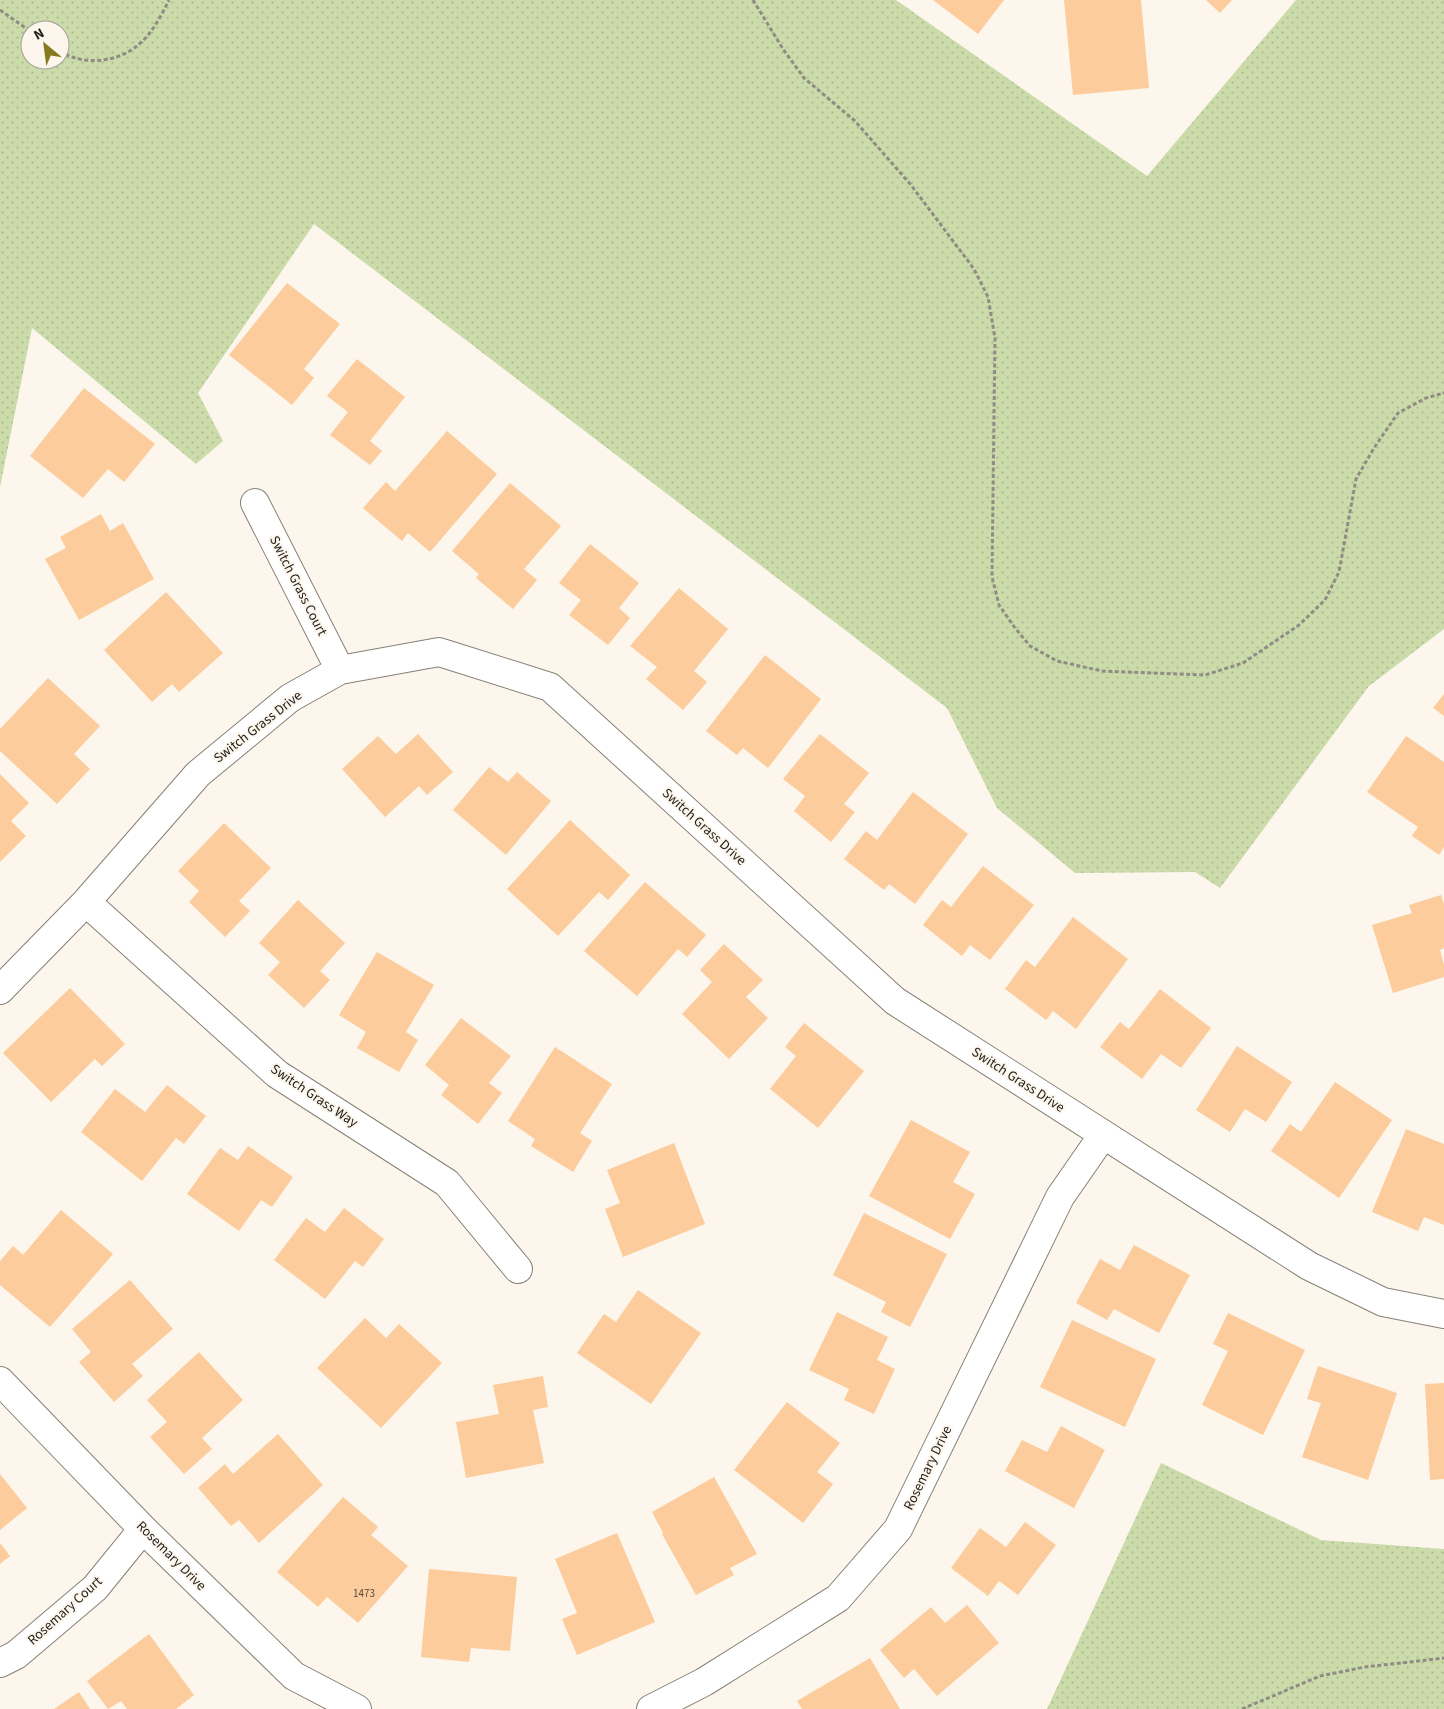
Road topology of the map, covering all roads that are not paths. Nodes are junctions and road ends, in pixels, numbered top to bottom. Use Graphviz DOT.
graph roads {
  1 [pos="255,503"];
  2 [pos="340,670"];
  3 [pos="86,902"];
  4 [pos="0,990"];
  5 [pos="1103,1135"];
  6 [pos="518,1269"];
  7 [pos="1444,1314"];
  8 [pos="0,1381"];
  9 [pos="143,1529"];
  10 [pos="0,1663"];
  11 [pos="357,1709"];
  12 [pos="651,1709"];
  1 -- 2 [label="street, Switch Grass Court"];
  2 -- 3 [label="street, Switch Grass Drive"];
  2 -- 5 [label="street, Switch Grass Drive"];
  3 -- 4 [label="street, Switch Grass Drive"];
  3 -- 6 [label="street, Switch Grass Way"];
  5 -- 7 [label="street, Switch Grass Drive"];
  5 -- 12 [label="street, Rosemary Drive"];
  8 -- 9 [label="street, Rosemary Drive"];
  9 -- 10 [label="street, Rosemary Court"];
  9 -- 11 [label="street, Rosemary Drive"];
}
